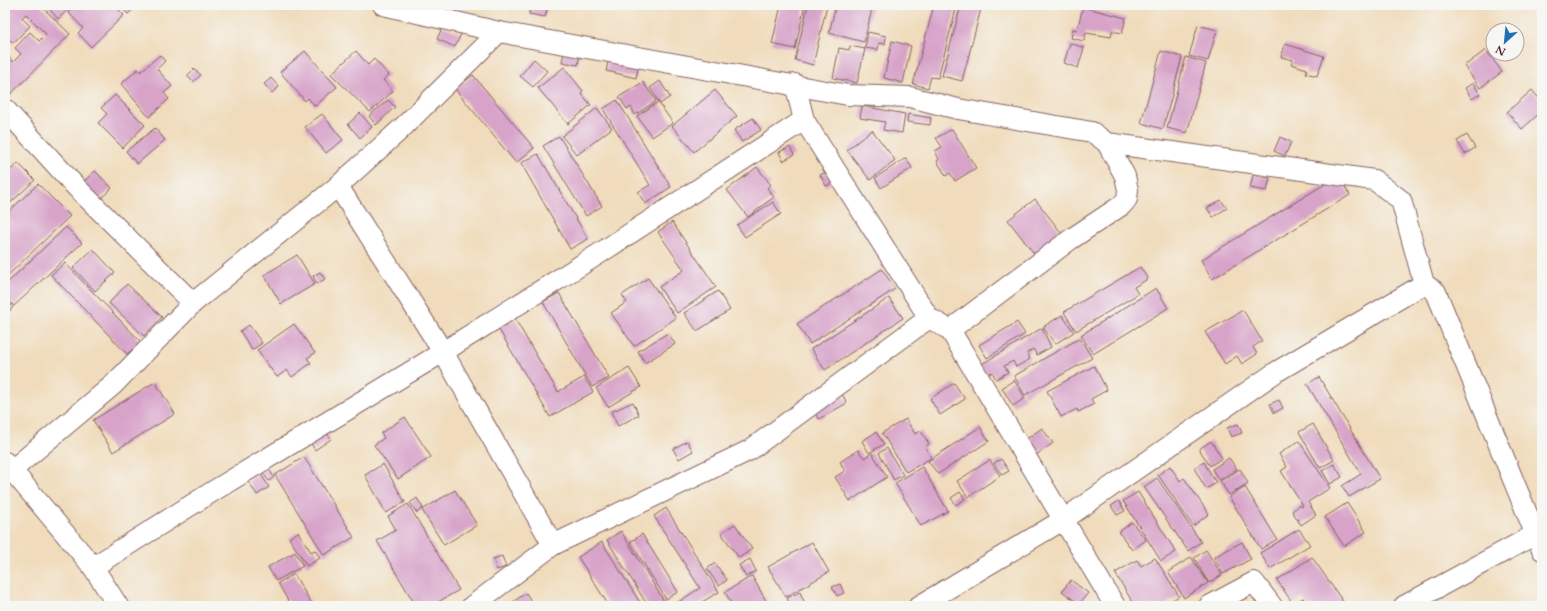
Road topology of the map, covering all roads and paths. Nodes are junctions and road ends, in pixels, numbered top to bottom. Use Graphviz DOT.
graph roads {
  1 [pos="383,5"];
  2 [pos="499,32"];
  3 [pos="795,84"];
  4 [pos="5,109"];
  5 [pos="804,120"];
  6 [pos="1107,142"];
  7 [pos="338,186"];
  8 [pos="1424,284"];
  9 [pos="192,303"];
  10 [pos="929,318"];
  11 [pos="950,330"];
  12 [pos="443,352"];
  13 [pos="8,466"];
  14 [pos="1063,520"];
  15 [pos="1539,542"];
  16 [pos="552,545"];
  17 [pos="93,567"];
  18 [pos="118,606"];
  19 [pos="472,606"];
  20 [pos="919,606"];
  21 [pos="1115,606"];
  22 [pos="1209,606"];
  23 [pos="1272,606"];
  24 [pos="1404,606"];
  1 -- 2 [label="street"];
  2 -- 3 [label="street"];
  2 -- 7 [label="street"];
  3 -- 5 [label="street"];
  3 -- 6 [label="street"];
  4 -- 9 [label="street"];
  5 -- 10 [label="street"];
  5 -- 12 [label="street"];
  6 -- 8 [label="street"];
  6 -- 11 [label="street"];
  7 -- 9 [label="street"];
  7 -- 12 [label="street"];
  8 -- 14 [label="street"];
  8 -- 15 [label="street"];
  9 -- 13 [label="street"];
  10 -- 11 [label="street"];
  10 -- 16 [label="street"];
  11 -- 14 [label="street"];
  12 -- 16 [label="street"];
  12 -- 17 [label="street"];
  13 -- 17 [label="street"];
  14 -- 20 [label="street"];
  14 -- 21 [label="street"];
  15 -- 24 [label="street"];
  16 -- 19 [label="street"];
  17 -- 18 [label="street"];
  22 -- 23 [label="street"];
}
